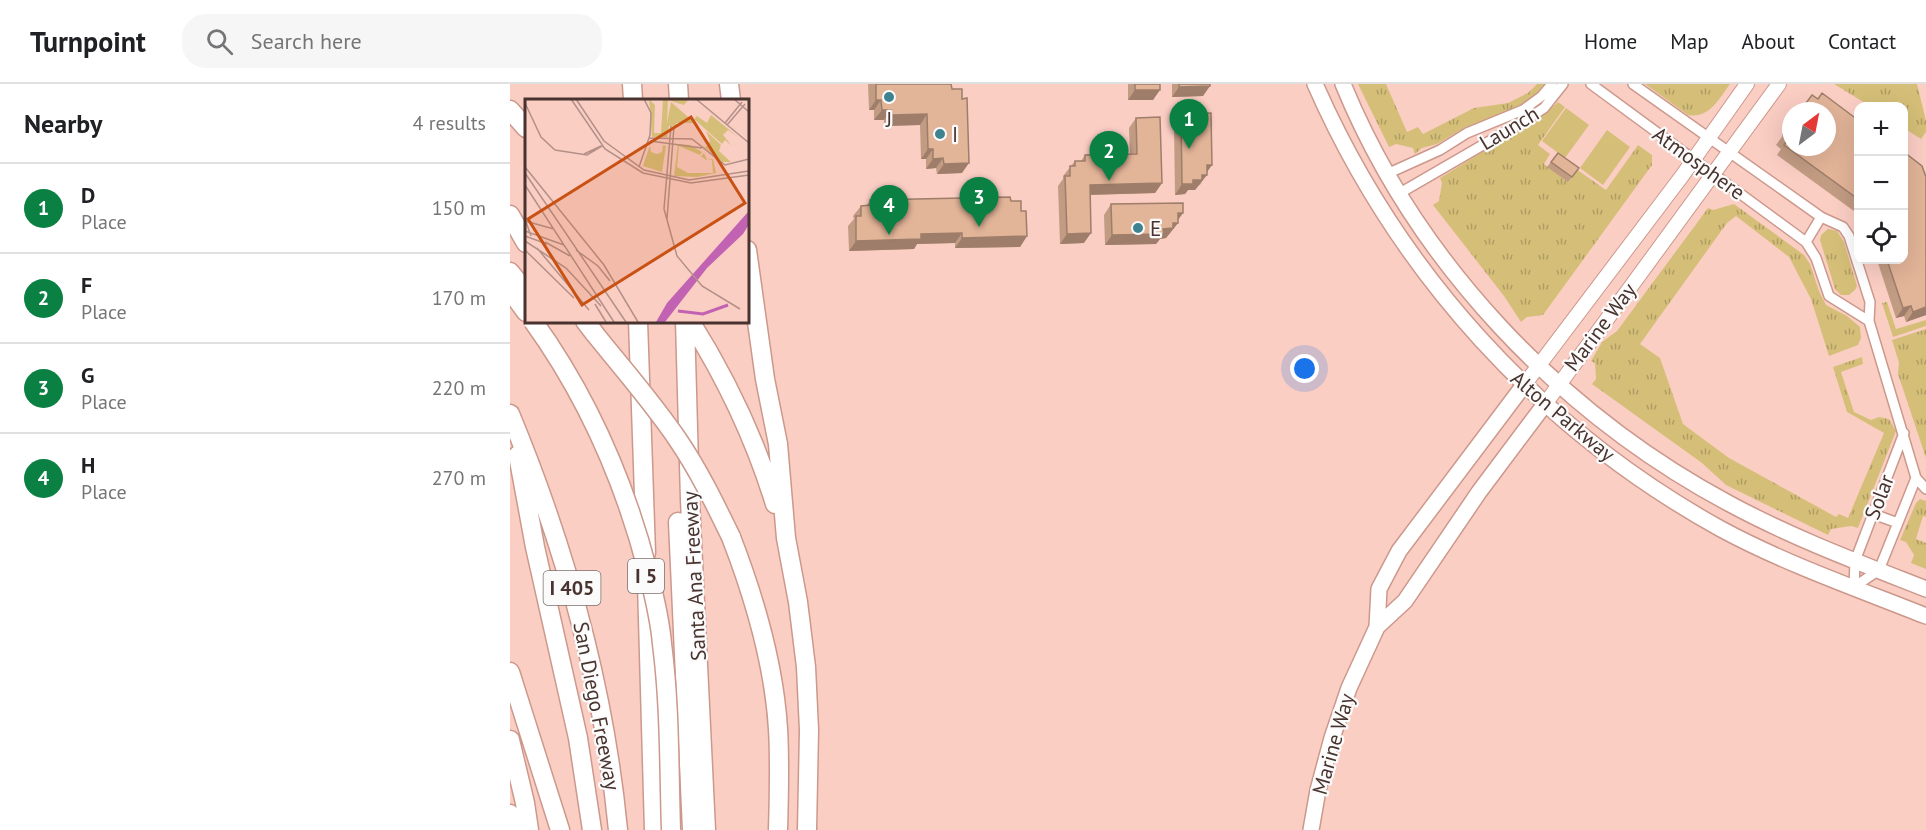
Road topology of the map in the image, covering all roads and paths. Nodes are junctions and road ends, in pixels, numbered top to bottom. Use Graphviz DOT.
graph roads {
  1 [pos="632,84"];
  2 [pos="678,84"];
  3 [pos="729,84"];
  4 [pos="1315,84"];
  5 [pos="1343,84"];
  6 [pos="1552,84"];
  7 [pos="1563,84"];
  8 [pos="1590,84"];
  9 [pos="1633,84"];
  10 [pos="1747,84"];
  11 [pos="1779,84"];
  12 [pos="633,99"];
  13 [pos="679,99"];
  14 [pos="731,99"];
  15 [pos="510,110"];
  16 [pos="525,127"];
  17 [pos="1709,139"];
  18 [pos="1440,150"];
  19 [pos="1729,153"];
  20 [pos="1695,159"];
  21 [pos="1449,164"];
  22 [pos="1389,173"];
  23 [pos="1714,173"];
  24 [pos="1400,193"];
  25 [pos="510,215"];
  26 [pos="1821,217"];
  27 [pos="510,229"];
  28 [pos="525,241"];
  29 [pos="1806,242"];
  30 [pos="525,248"];
  31 [pos="748,257"];
  32 [pos="510,272"];
  33 [pos="510,290"];
  34 [pos="525,291"];
  35 [pos="525,311"];
  36 [pos="1869,321"];
  37 [pos="534,322"];
  38 [pos="547,322"];
  39 [pos="638,322"];
  40 [pos="685,322"];
  41 [pos="691,322"];
  42 [pos="590,327"];
  43 [pos="1539,366"];
  44 [pos="1559,383"];
  45 [pos="1524,385"];
  46 [pos="1545,404"];
  47 [pos="510,414"];
  48 [pos="1904,433"];
  49 [pos="689,478"];
  50 [pos="1916,478"];
  51 [pos="1926,489"];
  52 [pos="1873,514"];
  53 [pos="1898,523"];
  54 [pos="786,538"];
  55 [pos="1855,561"];
  56 [pos="1879,570"];
  57 [pos="1854,588"];
  58 [pos="1926,589"];
  59 [pos="1926,616"];
  60 [pos="1377,627"];
  61 [pos="510,672"];
  62 [pos="510,740"];
  63 [pos="510,814"];
  64 [pos="515,830"];
  65 [pos="529,830"];
  66 [pos="560,830"];
  67 [pos="592,830"];
  68 [pos="618,830"];
  69 [pos="654,830"];
  70 [pos="671,830"];
  71 [pos="683,830"];
  72 [pos="692,830"];
  73 [pos="706,830"];
  74 [pos="778,830"];
  75 [pos="807,830"];
  76 [pos="1311,830"];
  1 -- 12 [label="highway"];
  2 -- 13 [label="highway"];
  3 -- 14 [label="highway"];
  4 -- 45 [label="main road, Alton Parkway"];
  5 -- 22 [label="main road, Alton Parkway"];
  6 -- 18 [label="street, Launch"];
  7 -- 21 [label="street, Launch"];
  8 -- 20 [label="street, Atmosphere"];
  9 -- 17 [label="street, Atmosphere"];
  10 -- 17 [label="main road, Marine Way"];
  11 -- 19 [label="main road, Marine Way"];
  15 -- 16 [label="highway"];
  17 -- 19 [label="street, Atmosphere"];
  17 -- 20 [label="main road, Marine Way"];
  18 -- 21 [label="street"];
  18 -- 22 [label="street, Launch"];
  19 -- 23 [label="main road, Marine Way"];
  19 -- 26 [label="street, Atmosphere"];
  20 -- 23 [label="street, Atmosphere"];
  20 -- 43 [label="main road, Marine Way"];
  21 -- 24 [label="street, Launch"];
  22 -- 24 [label="main road, Alton Parkway"];
  23 -- 29 [label="street, Atmosphere"];
  23 -- 44 [label="main road, Marine Way"];
  24 -- 43 [label="main road, Alton Parkway"];
  25 -- 28 [label="highway"];
  26 -- 29 [label="street"];
  26 -- 36 [label="street, Atmosphere"];
  27 -- 30 [label="highway"];
  29 -- 36 [label="street, Atmosphere"];
  31 -- 54 [label="highway"];
  32 -- 34 [label="highway"];
  33 -- 35 [label="highway"];
  36 -- 48 [label="street, Atmosphere"];
  37 -- 70 [label="highway, bridge"];
  38 -- 71 [label="highway"];
  39 -- 69 [label="highway, I 5"];
  40 -- 49 [label="highway, Santa Ana Freeway / I 5"];
  41 -- 54 [label="highway"];
  42 -- 74 [label="highway, bridge"];
  43 -- 44 [label="main road, Alton Parkway"];
  43 -- 45 [label="main road, Marine Way"];
  44 -- 46 [label="main road, Marine Way"];
  44 -- 55 [label="main road, Alton Parkway"];
  45 -- 46 [label="main road, Alton Parkway"];
  45 -- 60 [label="main road, Marine Way"];
  46 -- 57 [label="main road, Alton Parkway"];
  46 -- 60 [label="main road, Marine Way"];
  47 -- 67 [label="highway"];
  47 -- 68 [label="highway, San Diego Freeway / I 405"];
  48 -- 50 [label="street, Atmosphere"];
  48 -- 52 [label="street, Solar"];
  49 -- 72 [label="highway"];
  49 -- 73 [label="highway, Santa Ana Freeway / I 5"];
  50 -- 51 [label="street, Atmosphere"];
  50 -- 53 [label="street, Solar"];
  52 -- 53 [label="street"];
  52 -- 55 [label="street, Solar"];
  53 -- 56 [label="street, Solar"];
  54 -- 75 [label="highway"];
  55 -- 56 [label="main road, Alton Parkway"];
  55 -- 57 [label="street"];
  56 -- 57 [label="street"];
  56 -- 58 [label="main road, Alton Parkway"];
  57 -- 59 [label="main road, Alton Parkway"];
  60 -- 76 [label="main road, Marine Way"];
  61 -- 66 [label="highway"];
  62 -- 65 [label="highway"];
  63 -- 64 [label="highway"];
}
